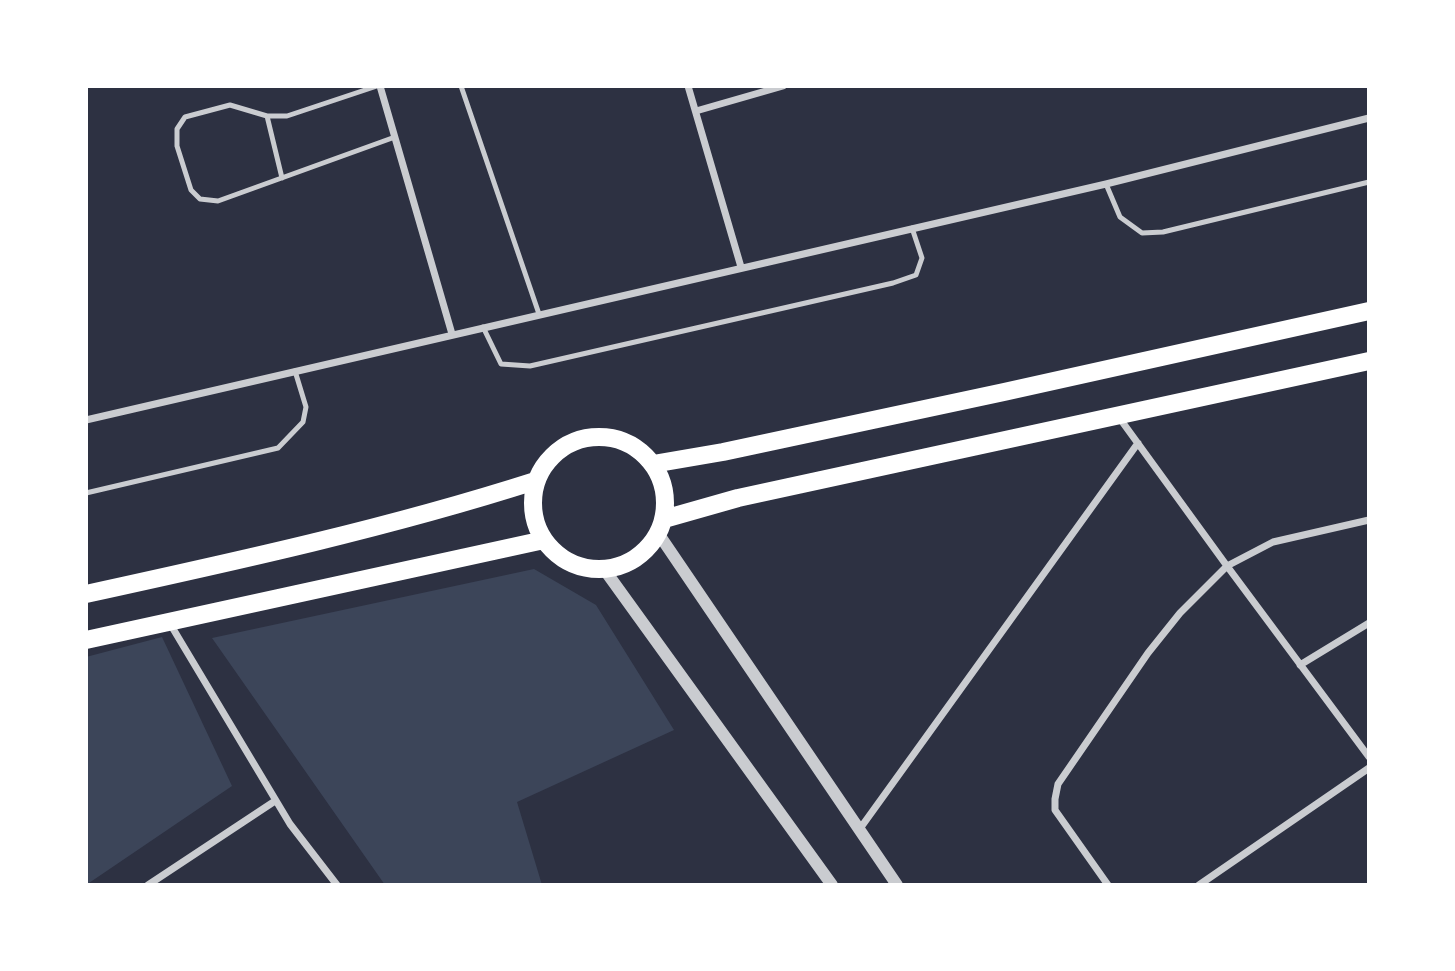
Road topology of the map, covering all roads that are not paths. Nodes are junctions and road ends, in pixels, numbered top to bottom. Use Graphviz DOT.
graph roads {
  1 [pos="379,86"];
  2 [pos="461,86"];
  3 [pos="688,86"];
  4 [pos="783,86"];
  5 [pos="696,111"];
  6 [pos="267,116"];
  7 [pos="1369,118"];
  8 [pos="395,136"];
  9 [pos="282,178"];
  10 [pos="1369,182"];
  11 [pos="1106,184"];
  12 [pos="912,228"];
  13 [pos="741,267"];
  14 [pos="1369,311"];
  15 [pos="539,314"];
  16 [pos="483,327"];
  17 [pos="452,334"];
  18 [pos="1369,361"];
  19 [pos="295,371"];
  20 [pos="1118,415"];
  21 [pos="86,420"];
  22 [pos="1138,443"];
  23 [pos="653,464"];
  24 [pos="535,481"];
  25 [pos="86,493"];
  26 [pos="1369,520"];
  27 [pos="661,526"];
  28 [pos="544,540"];
  29 [pos="1227,566"];
  30 [pos="604,569"];
  31 [pos="86,594"];
  32 [pos="168,622"];
  33 [pos="1369,623"];
  34 [pos="86,640"];
  35 [pos="1300,665"];
  36 [pos="1369,757"];
  37 [pos="1369,768"];
  38 [pos="275,801"];
  39 [pos="859,831"];
  40 [pos="148,885"];
  41 [pos="337,885"];
  42 [pos="832,885"];
  43 [pos="897,885"];
  44 [pos="1108,885"];
  45 [pos="1199,885"];
  1 -- 6 [label="lane"];
  1 -- 8 [label="street"];
  2 -- 15 [label="lane"];
  3 -- 5 [label="street"];
  4 -- 5 [label="street"];
  5 -- 13 [label="street"];
  6 -- 9 [label="lane"];
  6 -- 9 [label="lane"];
  7 -- 11 [label="street"];
  8 -- 9 [label="lane"];
  8 -- 17 [label="street"];
  10 -- 11 [label="lane"];
  11 -- 12 [label="street"];
  12 -- 13 [label="street"];
  12 -- 16 [label="lane"];
  13 -- 15 [label="street"];
  14 -- 23 [label="main road"];
  15 -- 16 [label="street"];
  16 -- 17 [label="street"];
  17 -- 19 [label="street"];
  18 -- 20 [label="main road"];
  19 -- 21 [label="street"];
  19 -- 25 [label="lane"];
  20 -- 22 [label="street"];
  20 -- 27 [label="main road"];
  22 -- 29 [label="street"];
  22 -- 39 [label="street"];
  23 -- 24 [label="main road"];
  23 -- 27 [label="main road"];
  24 -- 28 [label="main road"];
  24 -- 31 [label="main road"];
  26 -- 29 [label="street"];
  27 -- 30 [label="main road"];
  27 -- 39 [label="street"];
  28 -- 30 [label="main road"];
  28 -- 32 [label="main road"];
  29 -- 35 [label="street"];
  29 -- 44 [label="street"];
  30 -- 42 [label="street"];
  32 -- 34 [label="main road"];
  32 -- 38 [label="street"];
  33 -- 35 [label="street"];
  35 -- 36 [label="street"];
  37 -- 45 [label="street"];
  38 -- 40 [label="street"];
  38 -- 41 [label="street"];
  39 -- 43 [label="street"];
}
